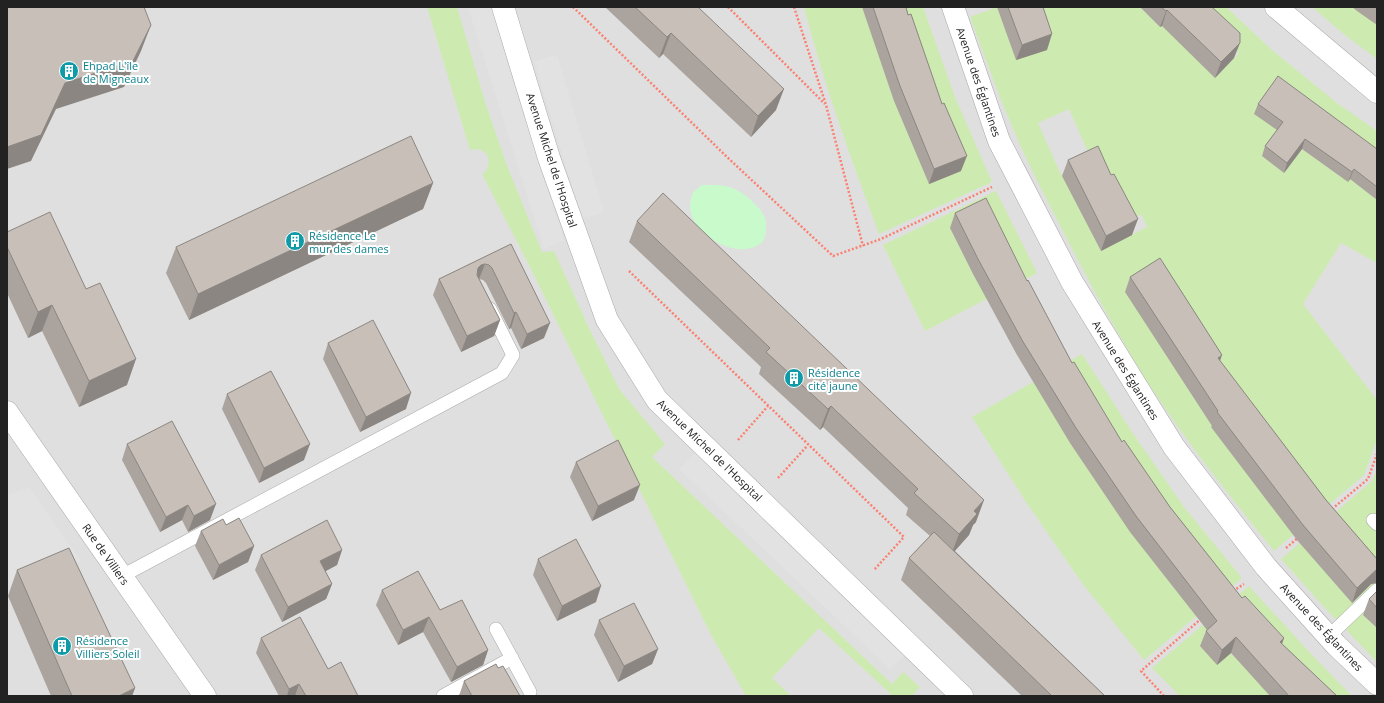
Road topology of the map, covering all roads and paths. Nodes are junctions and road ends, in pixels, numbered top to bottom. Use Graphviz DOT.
graph roads {
  1 [pos="503,7"];
  2 [pos="573,7"];
  3 [pos="728,7"];
  4 [pos="794,7"];
  5 [pos="953,7"];
  6 [pos="1276,7"];
  7 [pos="1377,92"];
  8 [pos="826,105"];
  9 [pos="993,186"];
  10 [pos="863,246"];
  11 [pos="629,271"];
  12 [pos="486,300"];
  13 [pos="768,406"];
  14 [pos="7,412"];
  15 [pos="744,432"];
  16 [pos="808,445"];
  17 [pos="1377,454"];
  18 [pos="776,480"];
  19 [pos="1327,513"];
  20 [pos="1304,532"];
  21 [pos="1282,552"];
  22 [pos="872,572"];
  23 [pos="122,576"];
  24 [pos="1236,589"];
  25 [pos="1377,590"];
  26 [pos="1230,594"];
  27 [pos="1206,615"];
  28 [pos="496,629"];
  29 [pos="1328,637"];
  30 [pos="512,658"];
  31 [pos="1377,684"];
  32 [pos="530,692"];
  33 [pos="205,696"];
  34 [pos="443,696"];
  35 [pos="962,696"];
  36 [pos="1164,696"];
  1 -- 35 [label="street, Avenue Michel de l'Hospital"];
  2 -- 10 [label="path"];
  3 -- 8 [label="path"];
  4 -- 8 [label="path"];
  5 -- 29 [label="street, Avenue des Églantines"];
  6 -- 7 [label="street"];
  8 -- 10 [label="path"];
  9 -- 10 [label="path"];
  11 -- 13 [label="path"];
  12 -- 23 [label="lane"];
  13 -- 15 [label="path"];
  13 -- 16 [label="path"];
  14 -- 23 [label="street, Rue de Villiers"];
  16 -- 18 [label="path"];
  16 -- 22 [label="path"];
  17 -- 19 [label="path"];
  20 -- 21 [label="path"];
  23 -- 33 [label="street, Rue de Villiers"];
  24 -- 26 [label="path"];
  25 -- 29 [label="lane"];
  27 -- 36 [label="path"];
  28 -- 30 [label="lane"];
  29 -- 31 [label="street, Avenue des Églantines"];
  30 -- 32 [label="lane"];
  30 -- 34 [label="lane"];
}
